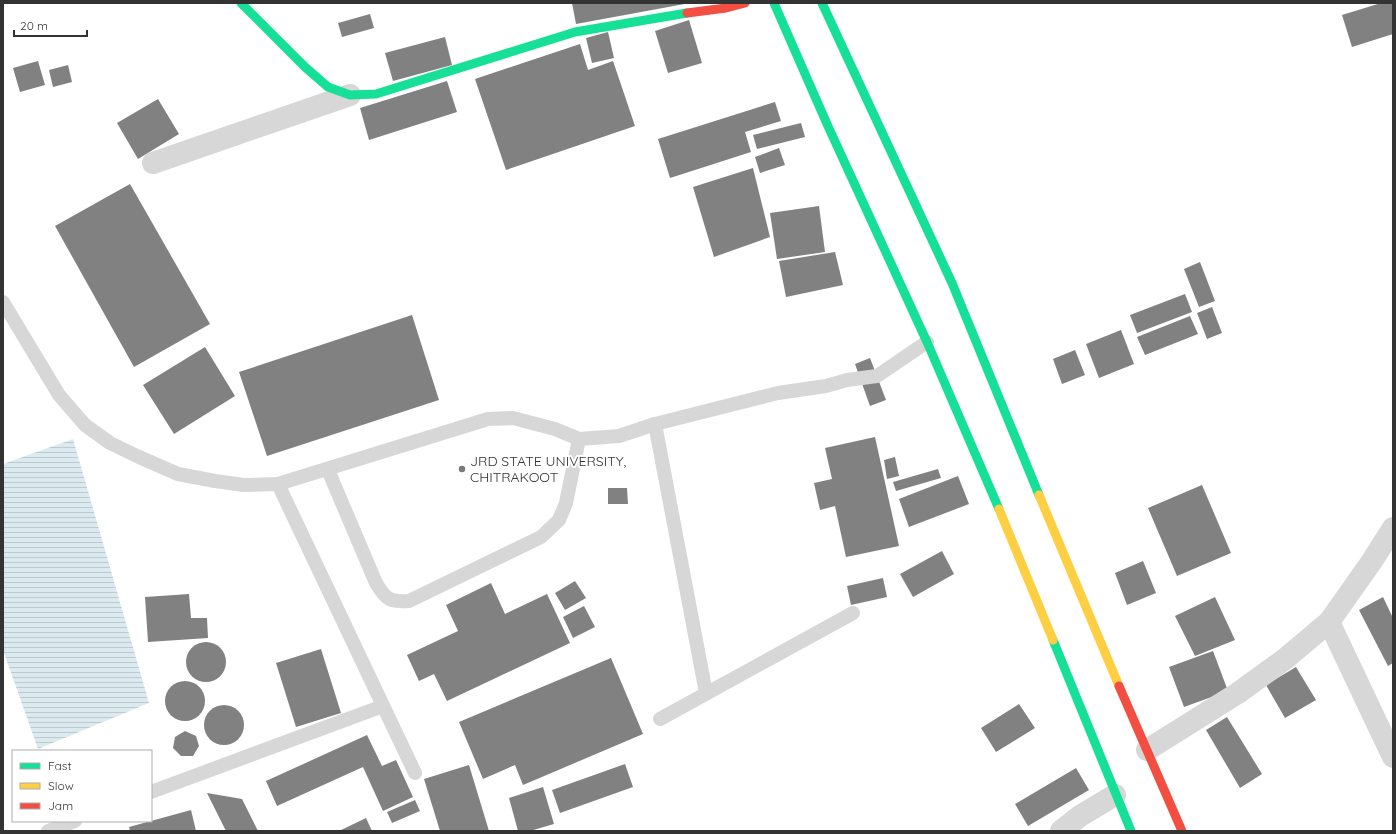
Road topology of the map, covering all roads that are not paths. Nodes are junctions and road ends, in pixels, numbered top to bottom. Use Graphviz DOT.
graph roads {
  1 [pos="241,3"];
  2 [pos="745,3"];
  3 [pos="774,3"];
  4 [pos="822,3"];
  5 [pos="350,94"];
  6 [pos="153,163"];
  7 [pos="3,302"];
  8 [pos="927,342"];
  9 [pos="655,424"];
  10 [pos="579,439"];
  11 [pos="328,470"];
  12 [pos="278,484"];
  13 [pos="1393,528"];
  14 [pos="853,613"];
  15 [pos="1329,622"];
  16 [pos="706,694"];
  17 [pos="383,706"];
  18 [pos="660,719"];
  19 [pos="1147,750"];
  20 [pos="1393,757"];
  21 [pos="415,773"];
  22 [pos="152,792"];
  23 [pos="1115,795"];
  24 [pos="72,822"];
  25 [pos="48,831"];
  26 [pos="1061,831"];
  27 [pos="1130,831"];
  28 [pos="1182,831"];
  1 -- 5 [label="main road"];
  2 -- 5 [label="main road"];
  3 -- 8 [label="main road"];
  4 -- 19 [label="main road"];
  5 -- 6 [label="street"];
  7 -- 12 [label="lane"];
  8 -- 9 [label="lane"];
  8 -- 23 [label="main road"];
  9 -- 10 [label="lane"];
  9 -- 16 [label="lane"];
  10 -- 11 [label="lane"];
  10 -- 11 [label="lane"];
  11 -- 12 [label="lane"];
  12 -- 17 [label="lane"];
  13 -- 15 [label="street"];
  14 -- 16 [label="lane"];
  15 -- 19 [label="street"];
  15 -- 20 [label="street"];
  16 -- 18 [label="lane"];
  17 -- 21 [label="lane"];
  17 -- 22 [label="lane"];
  19 -- 28 [label="main road"];
  23 -- 26 [label="street"];
  23 -- 27 [label="main road"];
  24 -- 25 [label="lane"];
}
